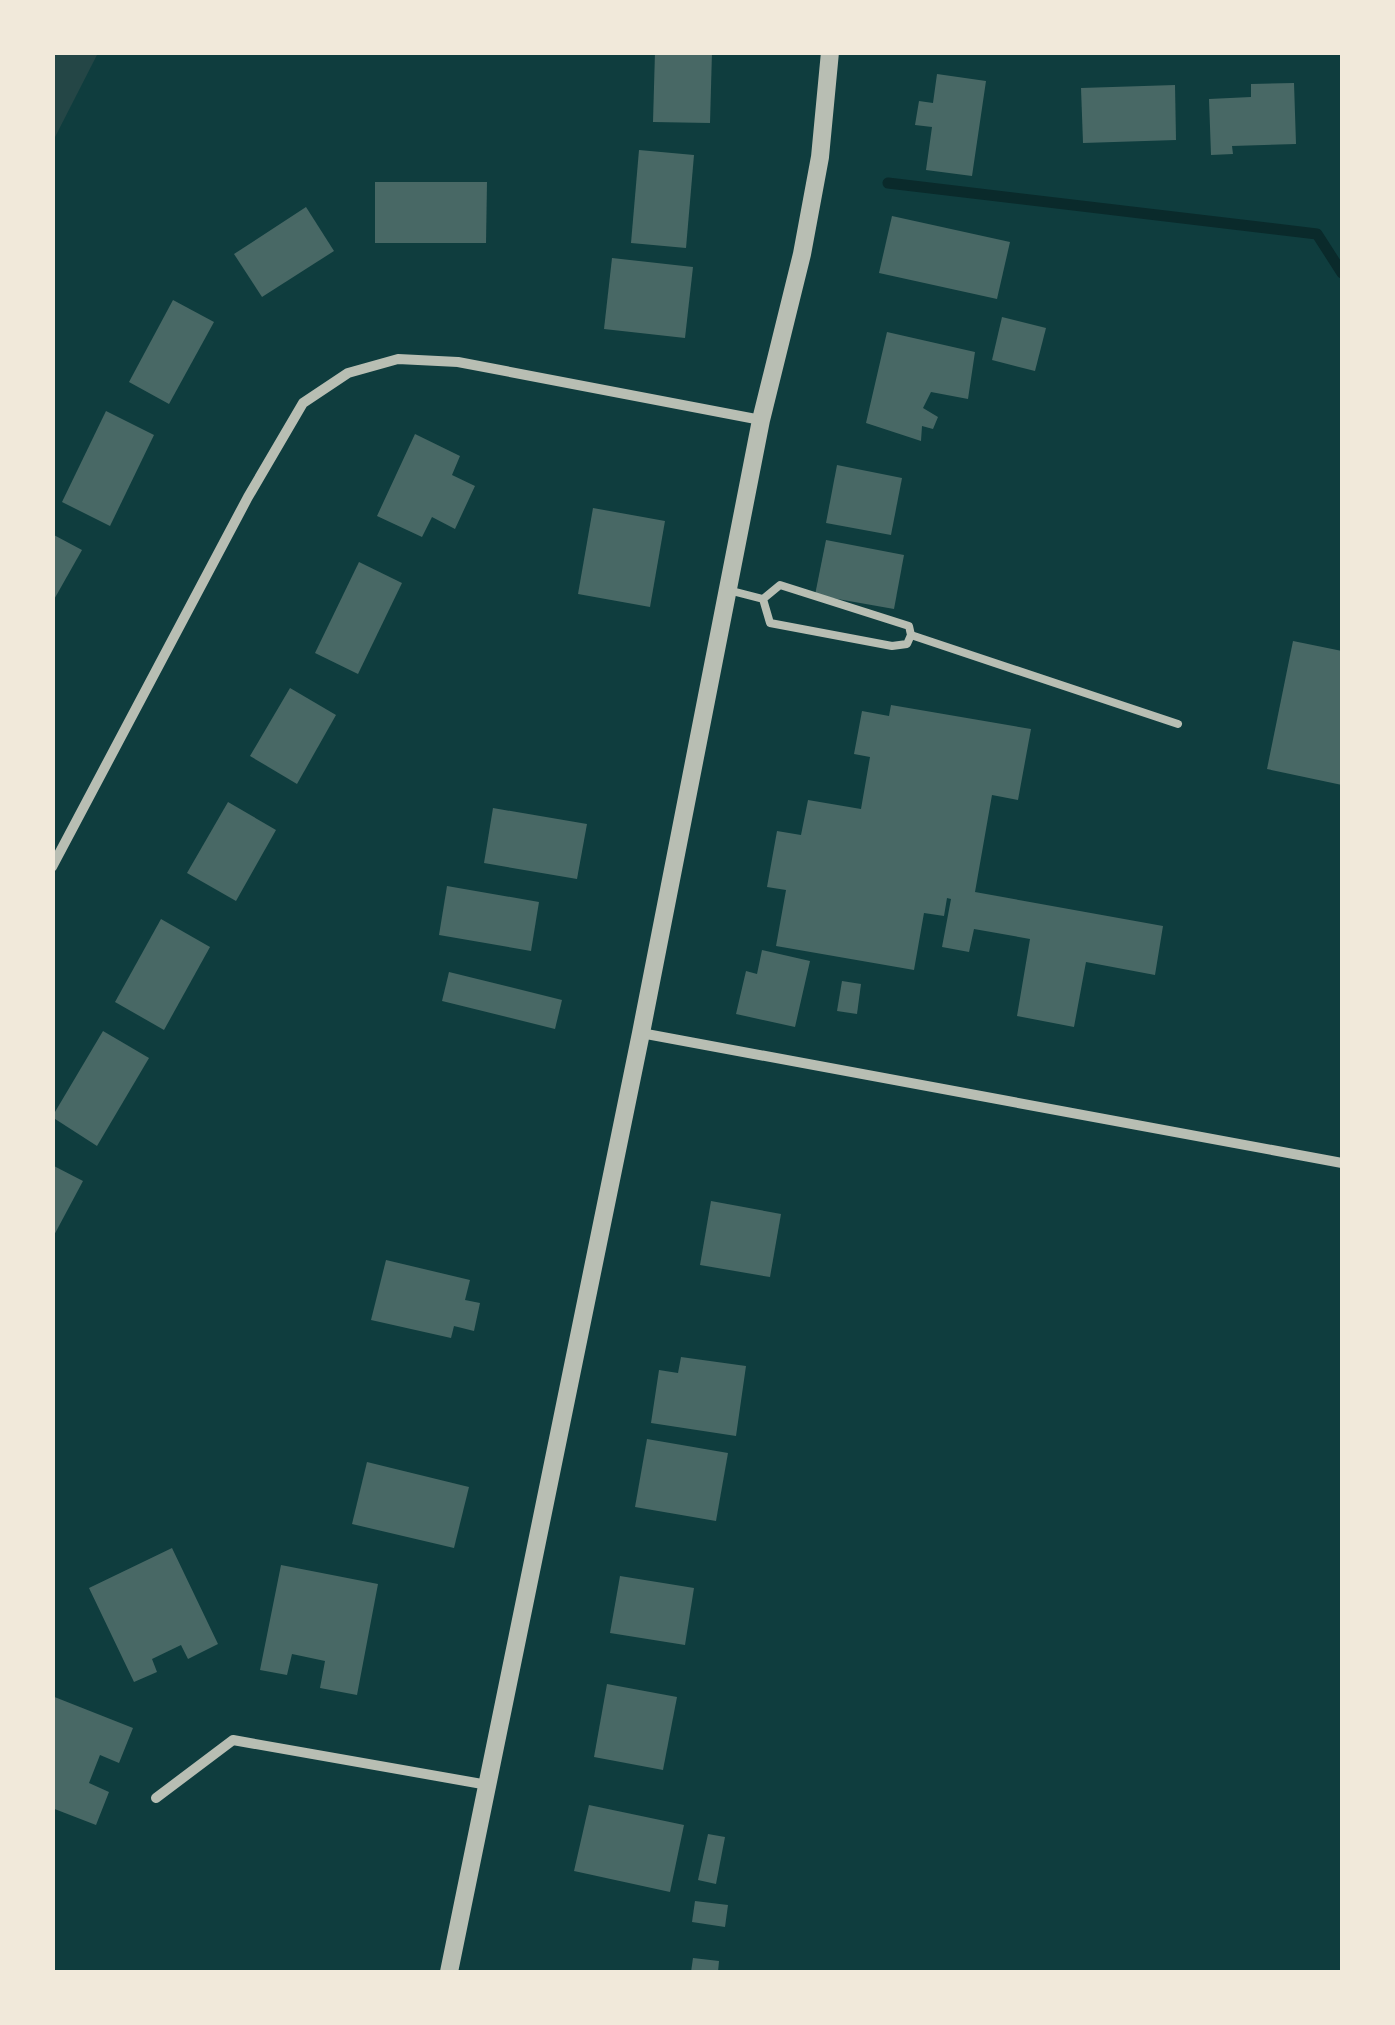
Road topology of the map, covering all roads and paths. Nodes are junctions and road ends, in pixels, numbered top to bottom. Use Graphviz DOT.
graph roads {
  1 [pos="830,52"];
  2 [pos="762,420"];
  3 [pos="728,590"];
  4 [pos="763,599"];
  5 [pos="911,636"];
  6 [pos="1178,724"];
  7 [pos="52,866"];
  8 [pos="641,1032"];
  9 [pos="1342,1163"];
  10 [pos="488,1785"];
  11 [pos="156,1798"];
  12 [pos="449,1972"];
  1 -- 2 [label="street"];
  2 -- 3 [label="street"];
  2 -- 7 [label="street"];
  3 -- 4 [label="lane"];
  3 -- 8 [label="street"];
  4 -- 5 [label="lane"];
  4 -- 5 [label="lane"];
  5 -- 6 [label="lane"];
  8 -- 9 [label="street"];
  8 -- 10 [label="street"];
  10 -- 11 [label="street"];
  10 -- 12 [label="street"];
}
